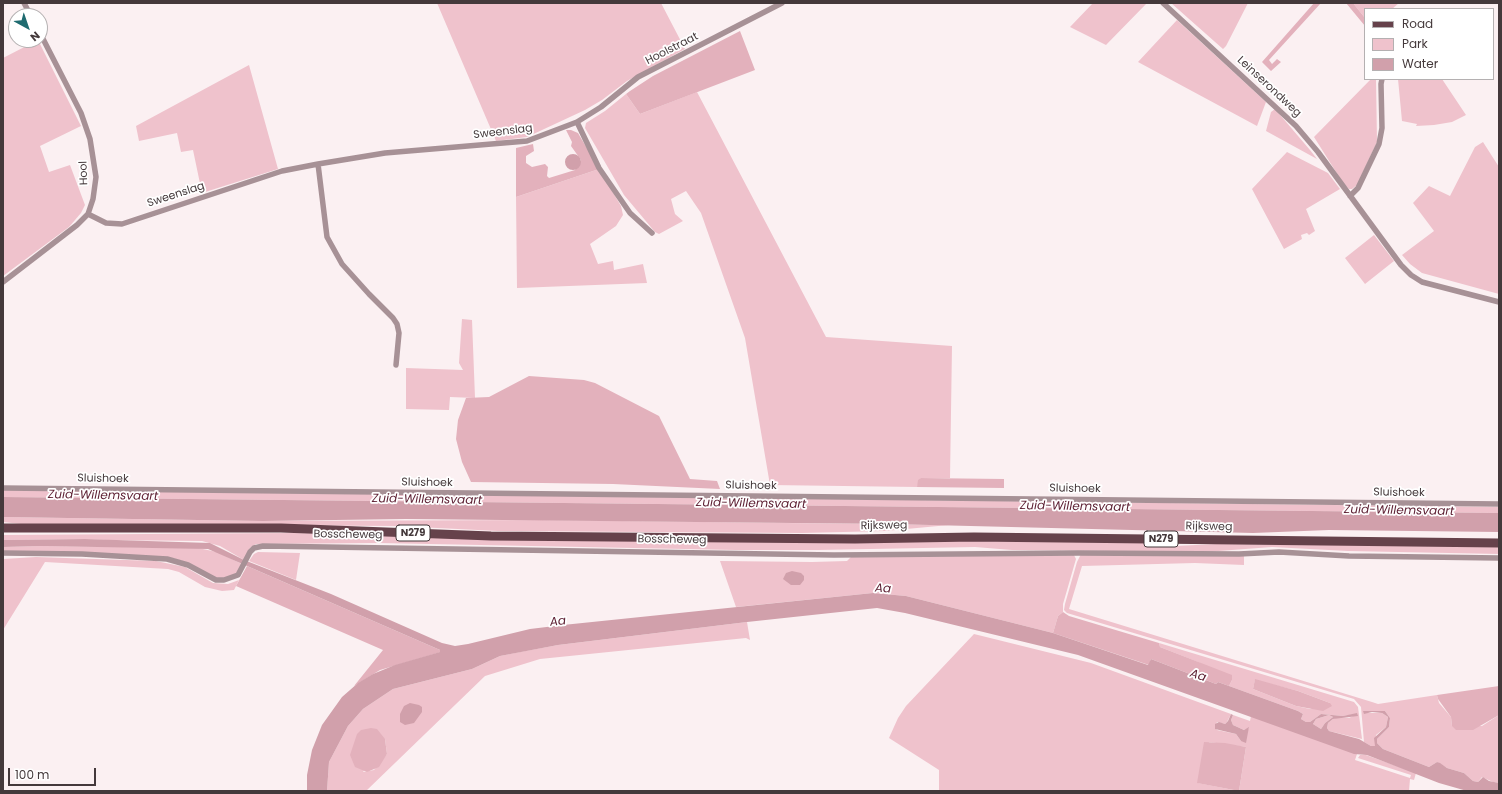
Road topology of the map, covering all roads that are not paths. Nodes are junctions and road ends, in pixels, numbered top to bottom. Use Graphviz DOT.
graph roads {
  1 [pos="782,3"];
  2 [pos="1163,3"];
  3 [pos="48,48"];
  4 [pos="1382,80"];
  5 [pos="577,122"];
  6 [pos="318,164"];
  7 [pos="1350,196"];
  8 [pos="88,214"];
  9 [pos="652,233"];
  10 [pos="3,282"];
  11 [pos="1499,302"];
  12 [pos="396,365"];
  13 [pos="3,488"];
  14 [pos="1499,504"];
  15 [pos="3,528"];
  16 [pos="822,539"];
  17 [pos="1499,543"];
  18 [pos="3,553"];
  19 [pos="1499,558"];
  1 -- 5 [label="street, Hoolstraat"];
  2 -- 7 [label="street, Leinserondweg"];
  3 -- 8 [label="street, Hool"];
  4 -- 7 [label="street"];
  5 -- 6 [label="street, Sweenslag"];
  5 -- 9 [label="street"];
  6 -- 8 [label="street, Sweenslag"];
  6 -- 12 [label="street"];
  7 -- 11 [label="street, Leinserondweg"];
  8 -- 10 [label="street"];
  13 -- 14 [label="street, Sluishoek"];
  15 -- 16 [label="main road, Bosscheweg / N279"];
  16 -- 17 [label="main road, Rijksweg / N279"];
  18 -- 19 [label="street, Bosscheweg"];
}
